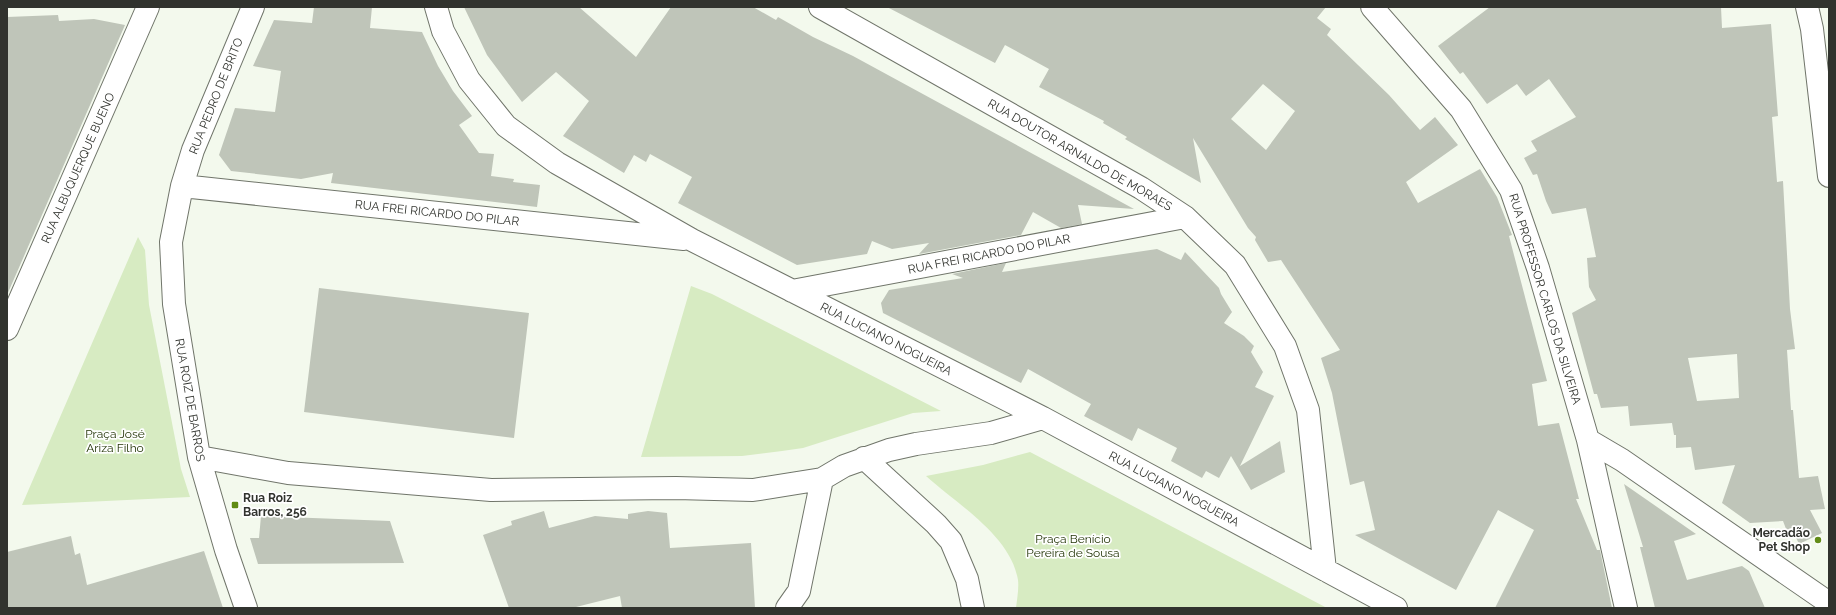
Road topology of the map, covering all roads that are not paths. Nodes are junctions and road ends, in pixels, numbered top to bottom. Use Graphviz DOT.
graph roads {
  1 [pos="148,7"];
  2 [pos="253,7"];
  3 [pos="436,7"];
  4 [pos="820,7"];
  5 [pos="1372,7"];
  6 [pos="1807,7"];
  7 [pos="1813,7"];
  8 [pos="1812,29"];
  9 [pos="1827,139"];
  10 [pos="1829,176"];
  11 [pos="182,186"];
  12 [pos="1185,217"];
  13 [pos="692,240"];
  14 [pos="792,291"];
  15 [pos="7,328"];
  16 [pos="1043,418"];
  17 [pos="1588,440"];
  18 [pos="199,457"];
  19 [pos="864,458"];
  20 [pos="822,479"];
  21 [pos="1325,570"];
  22 [pos="1829,603"];
  23 [pos="246,608"];
  24 [pos="787,608"];
  25 [pos="973,608"];
  26 [pos="1396,608"];
  27 [pos="1626,608"];
  1 -- 15 [label="street, RUA ALBUQUERQUE BUENO"];
  2 -- 11 [label="street, RUA PEDRO DE BRITO"];
  3 -- 13 [label="street, RUA LUCIANO NOGUEIRA"];
  4 -- 12 [label="street, RUA DOUTOR ARNALDO DE MORAES"];
  5 -- 17 [label="street, RUA PROFESSOR CARLOS DA SILVEIRA"];
  6 -- 8 [label="street"];
  7 -- 8 [label="street"];
  8 -- 9 [label="street"];
  9 -- 10 [label="street"];
  11 -- 13 [label="street, RUA FREI RICARDO DO PILAR"];
  11 -- 18 [label="street, RUA ROIZ DE BARROS"];
  12 -- 14 [label="street, RUA FREI RICARDO DO PILAR"];
  12 -- 21 [label="street, RUA DOUTOR ARNALDO DE MORAES"];
  13 -- 14 [label="street, RUA LUCIANO NOGUEIRA"];
  14 -- 16 [label="street, RUA LUCIANO NOGUEIRA"];
  16 -- 19 [label="street"];
  16 -- 21 [label="street, RUA LUCIANO NOGUEIRA"];
  17 -- 22 [label="street"];
  17 -- 27 [label="street, RUA PROFESSOR CARLOS DA SILVEIRA"];
  18 -- 20 [label="street"];
  18 -- 23 [label="street, RUA ROIZ DE BARROS"];
  19 -- 20 [label="street"];
  19 -- 25 [label="street"];
  20 -- 24 [label="street"];
  21 -- 26 [label="street, RUA LUCIANO NOGUEIRA"];
}
